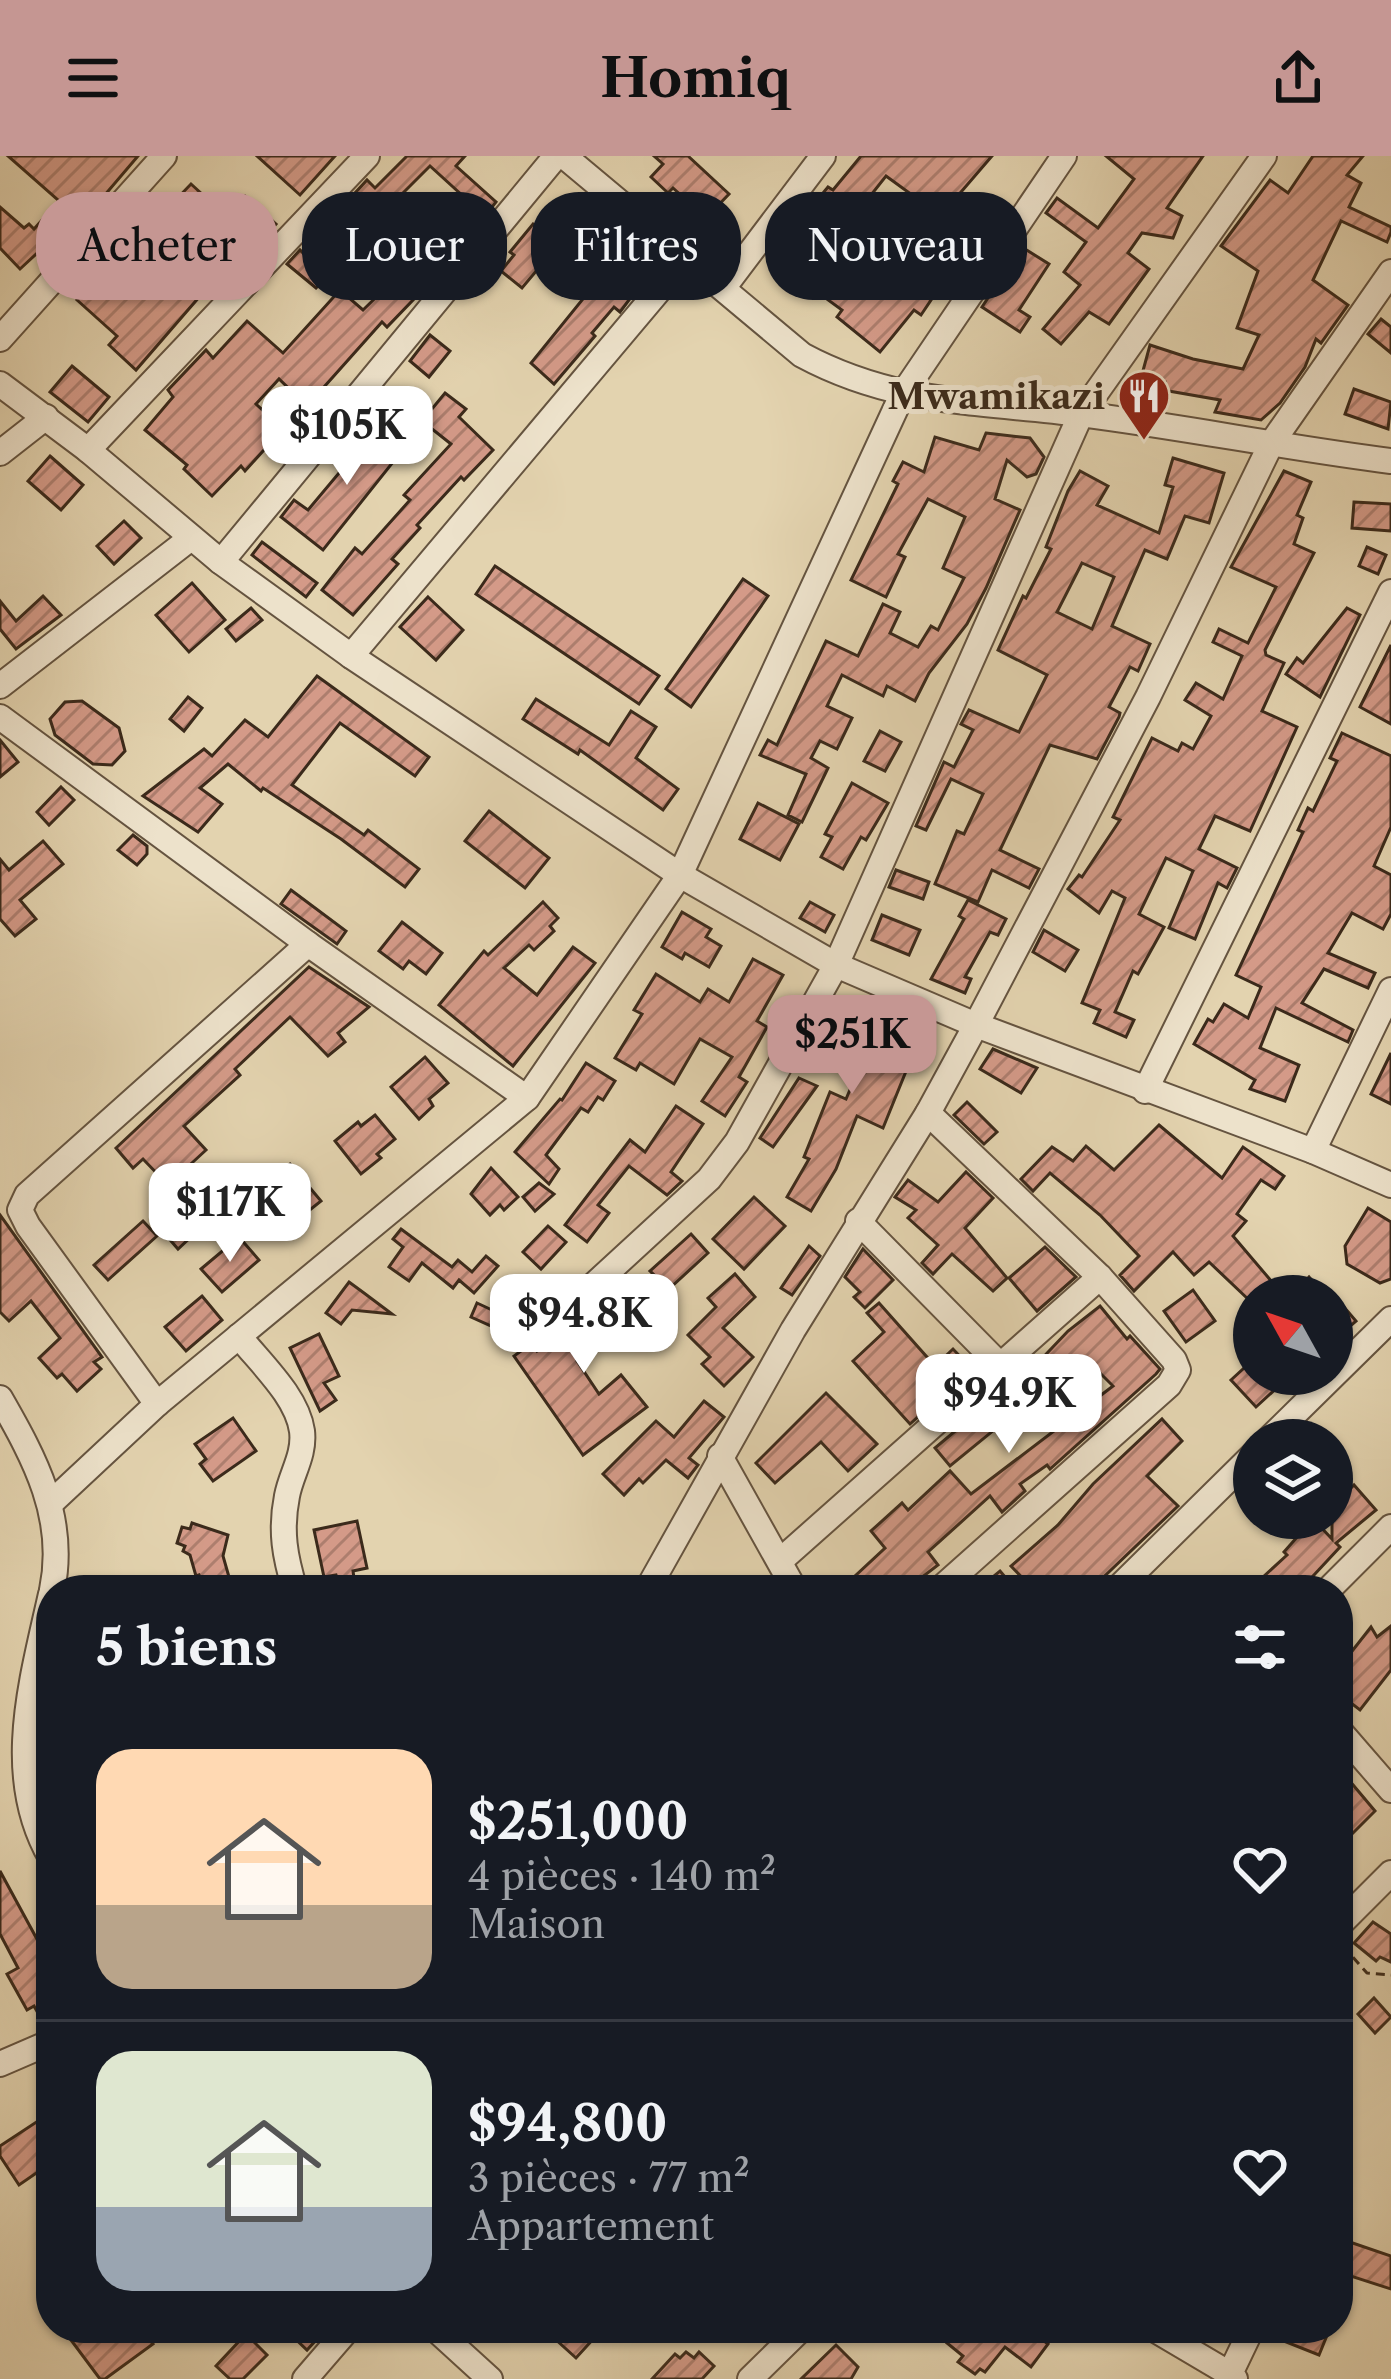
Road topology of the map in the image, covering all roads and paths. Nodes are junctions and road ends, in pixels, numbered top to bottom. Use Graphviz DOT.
graph roads {
  1 [pos="164,156"];
  2 [pos="367,156"];
  3 [pos="560,156"];
  4 [pos="824,156"];
  5 [pos="1064,156"];
  6 [pos="1264,156"];
  7 [pos="605,192"];
  8 [pos="741,264"];
  9 [pos="1391,272"];
  10 [pos="651,300"];
  11 [pos="740,300"];
  12 [pos="0,340"];
  13 [pos="0,384"];
  14 [pos="902,395"];
  15 [pos="1081,414"];
  16 [pos="46,417"];
  17 [pos="1271,443"];
  18 [pos="88,450"];
  19 [pos="0,453"];
  20 [pos="1391,461"];
  21 [pos="191,538"];
  22 [pos="221,562"];
  23 [pos="1391,592"];
  24 [pos="351,656"];
  25 [pos="0,686"];
  26 [pos="0,717"];
  27 [pos="680,875"];
  28 [pos="308,944"];
  29 [pos="836,965"];
  30 [pos="1391,990"];
  31 [pos="976,1025"];
  32 [pos="1145,1091"];
  33 [pos="527,1098"];
  34 [pos="928,1113"];
  35 [pos="1313,1151"];
  36 [pos="1391,1185"];
  37 [pos="858,1221"];
  38 [pos="1100,1277"];
  39 [pos="585,1293"];
  40 [pos="1391,1318"];
  41 [pos="239,1336"];
  42 [pos="1000,1365"];
  43 [pos="0,1398"];
  44 [pos="157,1404"];
  45 [pos="1289,1419"];
  46 [pos="720,1456"];
  47 [pos="1233,1475"];
  48 [pos="52,1502"];
  49 [pos="1391,1527"];
  50 [pos="780,1561"];
  51 [pos="55,1575"];
  52 [pos="290,1575"];
  53 [pos="654,1575"];
  54 [pos="787,1575"];
  55 [pos="956,1575"];
  56 [pos="1131,1575"];
  57 [pos="1343,1575"];
  58 [pos="36,1658"];
  59 [pos="1353,1746"];
  60 [pos="1391,1790"];
  61 [pos="36,1819"];
  62 [pos="1391,1873"];
  63 [pos="1353,1911"];
  64 [pos="1353,1957"];
  65 [pos="1391,1975"];
  66 [pos="36,2048"];
  67 [pos="0,2064"];
  68 [pos="336,2343"];
  69 [pos="450,2343"];
  70 [pos="783,2343"];
  71 [pos="1177,2343"];
  72 [pos="1246,2343"];
  73 [pos="1232,2376"];
  74 [pos="305,2379"];
  75 [pos="490,2379"];
  76 [pos="750,2379"];
  1 -- 12 [label="street"];
  2 -- 18 [label="street"];
  3 -- 7 [label="street"];
  3 -- 22 [label="street"];
  4 -- 8 [label="street"];
  5 -- 14 [label="street"];
  6 -- 15 [label="street"];
  9 -- 17 [label="street"];
  10 -- 24 [label="street"];
  11 -- 14 [label="street"];
  13 -- 16 [label="street"];
  14 -- 15 [label="street"];
  14 -- 27 [label="street"];
  15 -- 17 [label="street"];
  15 -- 29 [label="street"];
  16 -- 18 [label="street"];
  16 -- 19 [label="street"];
  17 -- 20 [label="street"];
  17 -- 31 [label="street"];
  18 -- 21 [label="street"];
  21 -- 22 [label="street"];
  21 -- 25 [label="street"];
  22 -- 24 [label="street"];
  23 -- 32 [label="street"];
  24 -- 27 [label="street"];
  26 -- 28 [label="street"];
  27 -- 29 [label="street"];
  27 -- 33 [label="street"];
  28 -- 33 [label="street"];
  28 -- 44 [label="street"];
  29 -- 31 [label="street"];
  29 -- 39 [label="street"];
  30 -- 35 [label="street"];
  31 -- 32 [label="street"];
  31 -- 34 [label="street"];
  32 -- 35 [label="street"];
  33 -- 41 [label="street"];
  34 -- 37 [label="street"];
  34 -- 38 [label="street"];
  35 -- 36 [label="street"];
  37 -- 42 [label="street"];
  37 -- 46 [label="street"];
  38 -- 42 [label="street"];
  38 -- 55 [label="street"];
  40 -- 45 [label="street"];
  41 -- 44 [label="street"];
  41 -- 52 [label="street"];
  42 -- 50 [label="street"];
  43 -- 48 [label="street"];
  44 -- 48 [label="street"];
  46 -- 50 [label="street"];
  46 -- 53 [label="street"];
  47 -- 56 [label="street"];
  48 -- 51 [label="street"];
  49 -- 57 [label="street"];
  50 -- 54 [label="street"];
  58 -- 61 [label="street"];
  59 -- 60 [label="street"];
  62 -- 63 [label="street"];
  64 -- 65 [label="path"];
  66 -- 67 [label="street"];
  68 -- 74 [label="street"];
  69 -- 75 [label="street"];
  70 -- 76 [label="street"];
  71 -- 73 [label="street"];
  72 -- 73 [label="street"];
}
